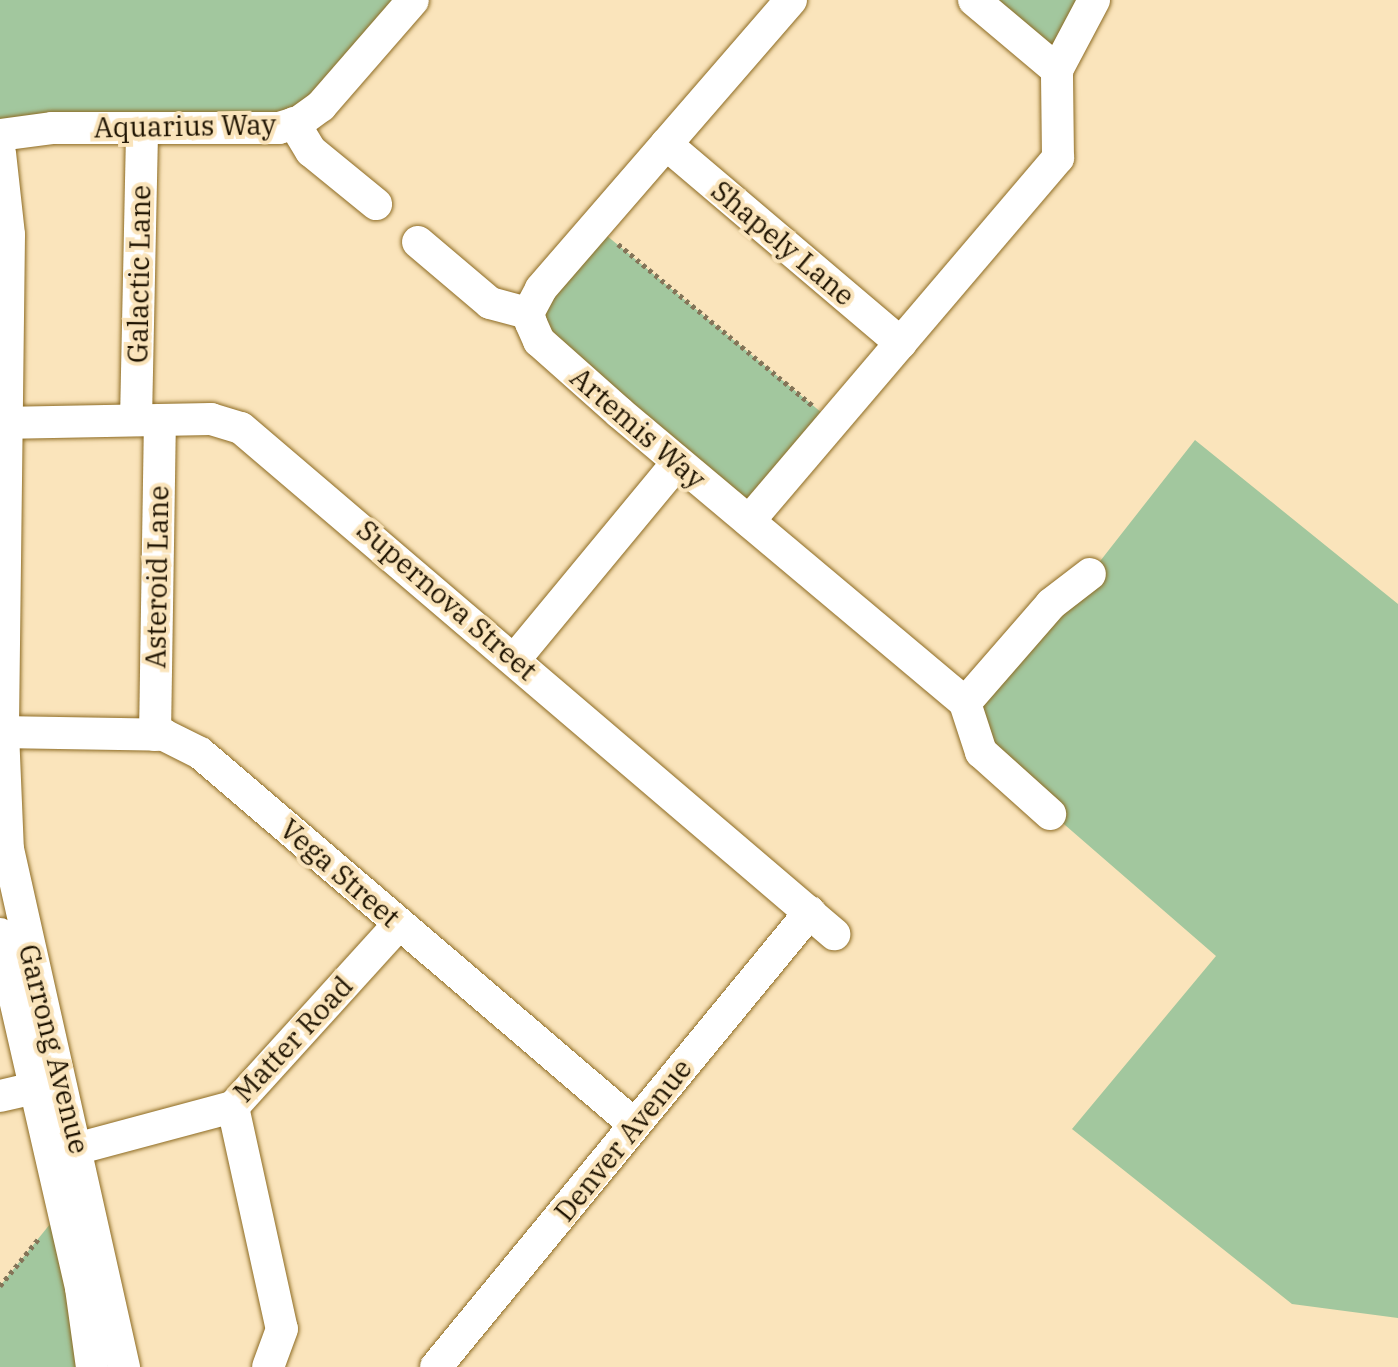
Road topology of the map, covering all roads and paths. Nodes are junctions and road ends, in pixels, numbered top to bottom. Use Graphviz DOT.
graph roads {
  1 [pos="413,0"];
  2 [pos="791,0"];
  3 [pos="974,0"];
  4 [pos="1094,0"];
  5 [pos="1057,70"];
  6 [pos="294,123"];
  7 [pos="142,128"];
  8 [pos="0,135"];
  9 [pos="666,144"];
  10 [pos="0,153"];
  11 [pos="376,204"];
  12 [pos="595,226"];
  13 [pos="418,242"];
  14 [pos="528,313"];
  15 [pos="901,343"];
  16 [pos="148,420"];
  17 [pos="833,422"];
  18 [pos="4,423"];
  19 [pos="677,463"];
  20 [pos="749,521"];
  21 [pos="1090,574"];
  22 [pos="515,659"];
  23 [pos="965,703"];
  24 [pos="2,732"];
  25 [pos="155,735"];
  26 [pos="1050,814"];
  27 [pos="810,912"];
  28 [pos="399,924"];
  29 [pos="0,934"];
  30 [pos="834,934"];
  31 [pos="34,1088"];
  32 [pos="0,1096"];
  33 [pos="233,1107"];
  34 [pos="635,1125"];
  35 [pos="65,1151"];
  36 [pos="63,1208"];
  37 [pos="0,1286"];
  38 [pos="92,1367"];
  39 [pos="124,1367"];
  40 [pos="268,1367"];
  41 [pos="436,1367"];
  1 -- 6 [label="street, Aquarius Way"];
  2 -- 9 [label="street"];
  3 -- 5 [label="street"];
  4 -- 5 [label="street"];
  5 -- 15 [label="street"];
  6 -- 7 [label="street, Aquarius Way"];
  6 -- 11 [label="street"];
  7 -- 8 [label="street, Aquarius Way"];
  7 -- 16 [label="street, Galactic Lane"];
  9 -- 12 [label="street"];
  9 -- 15 [label="street, Shapely Lane"];
  10 -- 18 [label="street, Garrong Avenue"];
  12 -- 14 [label="street"];
  12 -- 17 [label="path"];
  13 -- 14 [label="street"];
  14 -- 19 [label="street, Artemis Way"];
  15 -- 17 [label="street"];
  16 -- 18 [label="street, Supernova Street"];
  16 -- 22 [label="street, Supernova Street"];
  16 -- 25 [label="street, Asteroid Lane"];
  17 -- 20 [label="street"];
  18 -- 24 [label="street, Garrong Avenue"];
  19 -- 20 [label="street, Artemis Way"];
  19 -- 22 [label="street"];
  20 -- 23 [label="street, Artemis Way"];
  21 -- 23 [label="street"];
  22 -- 27 [label="street, Supernova Street"];
  23 -- 26 [label="street"];
  24 -- 25 [label="street, Vega Street"];
  24 -- 35 [label="street, Garrong Avenue"];
  25 -- 28 [label="street, Vega Street"];
  27 -- 30 [label="street, Supernova Street"];
  27 -- 34 [label="street, Denver Avenue"];
  28 -- 33 [label="street, Matter Road"];
  28 -- 34 [label="street, Vega Street"];
  29 -- 31 [label="street, Garrong Avenue"];
  31 -- 32 [label="street"];
  31 -- 35 [label="street, Garrong Avenue"];
  33 -- 35 [label="street, Matter Road"];
  33 -- 40 [label="street"];
  34 -- 41 [label="street, Denver Avenue"];
  35 -- 36 [label="street, Garrong Avenue"];
  35 -- 39 [label="street, Garrong Avenue"];
  36 -- 37 [label="path"];
  36 -- 38 [label="street, Garrong Avenue"];
}
